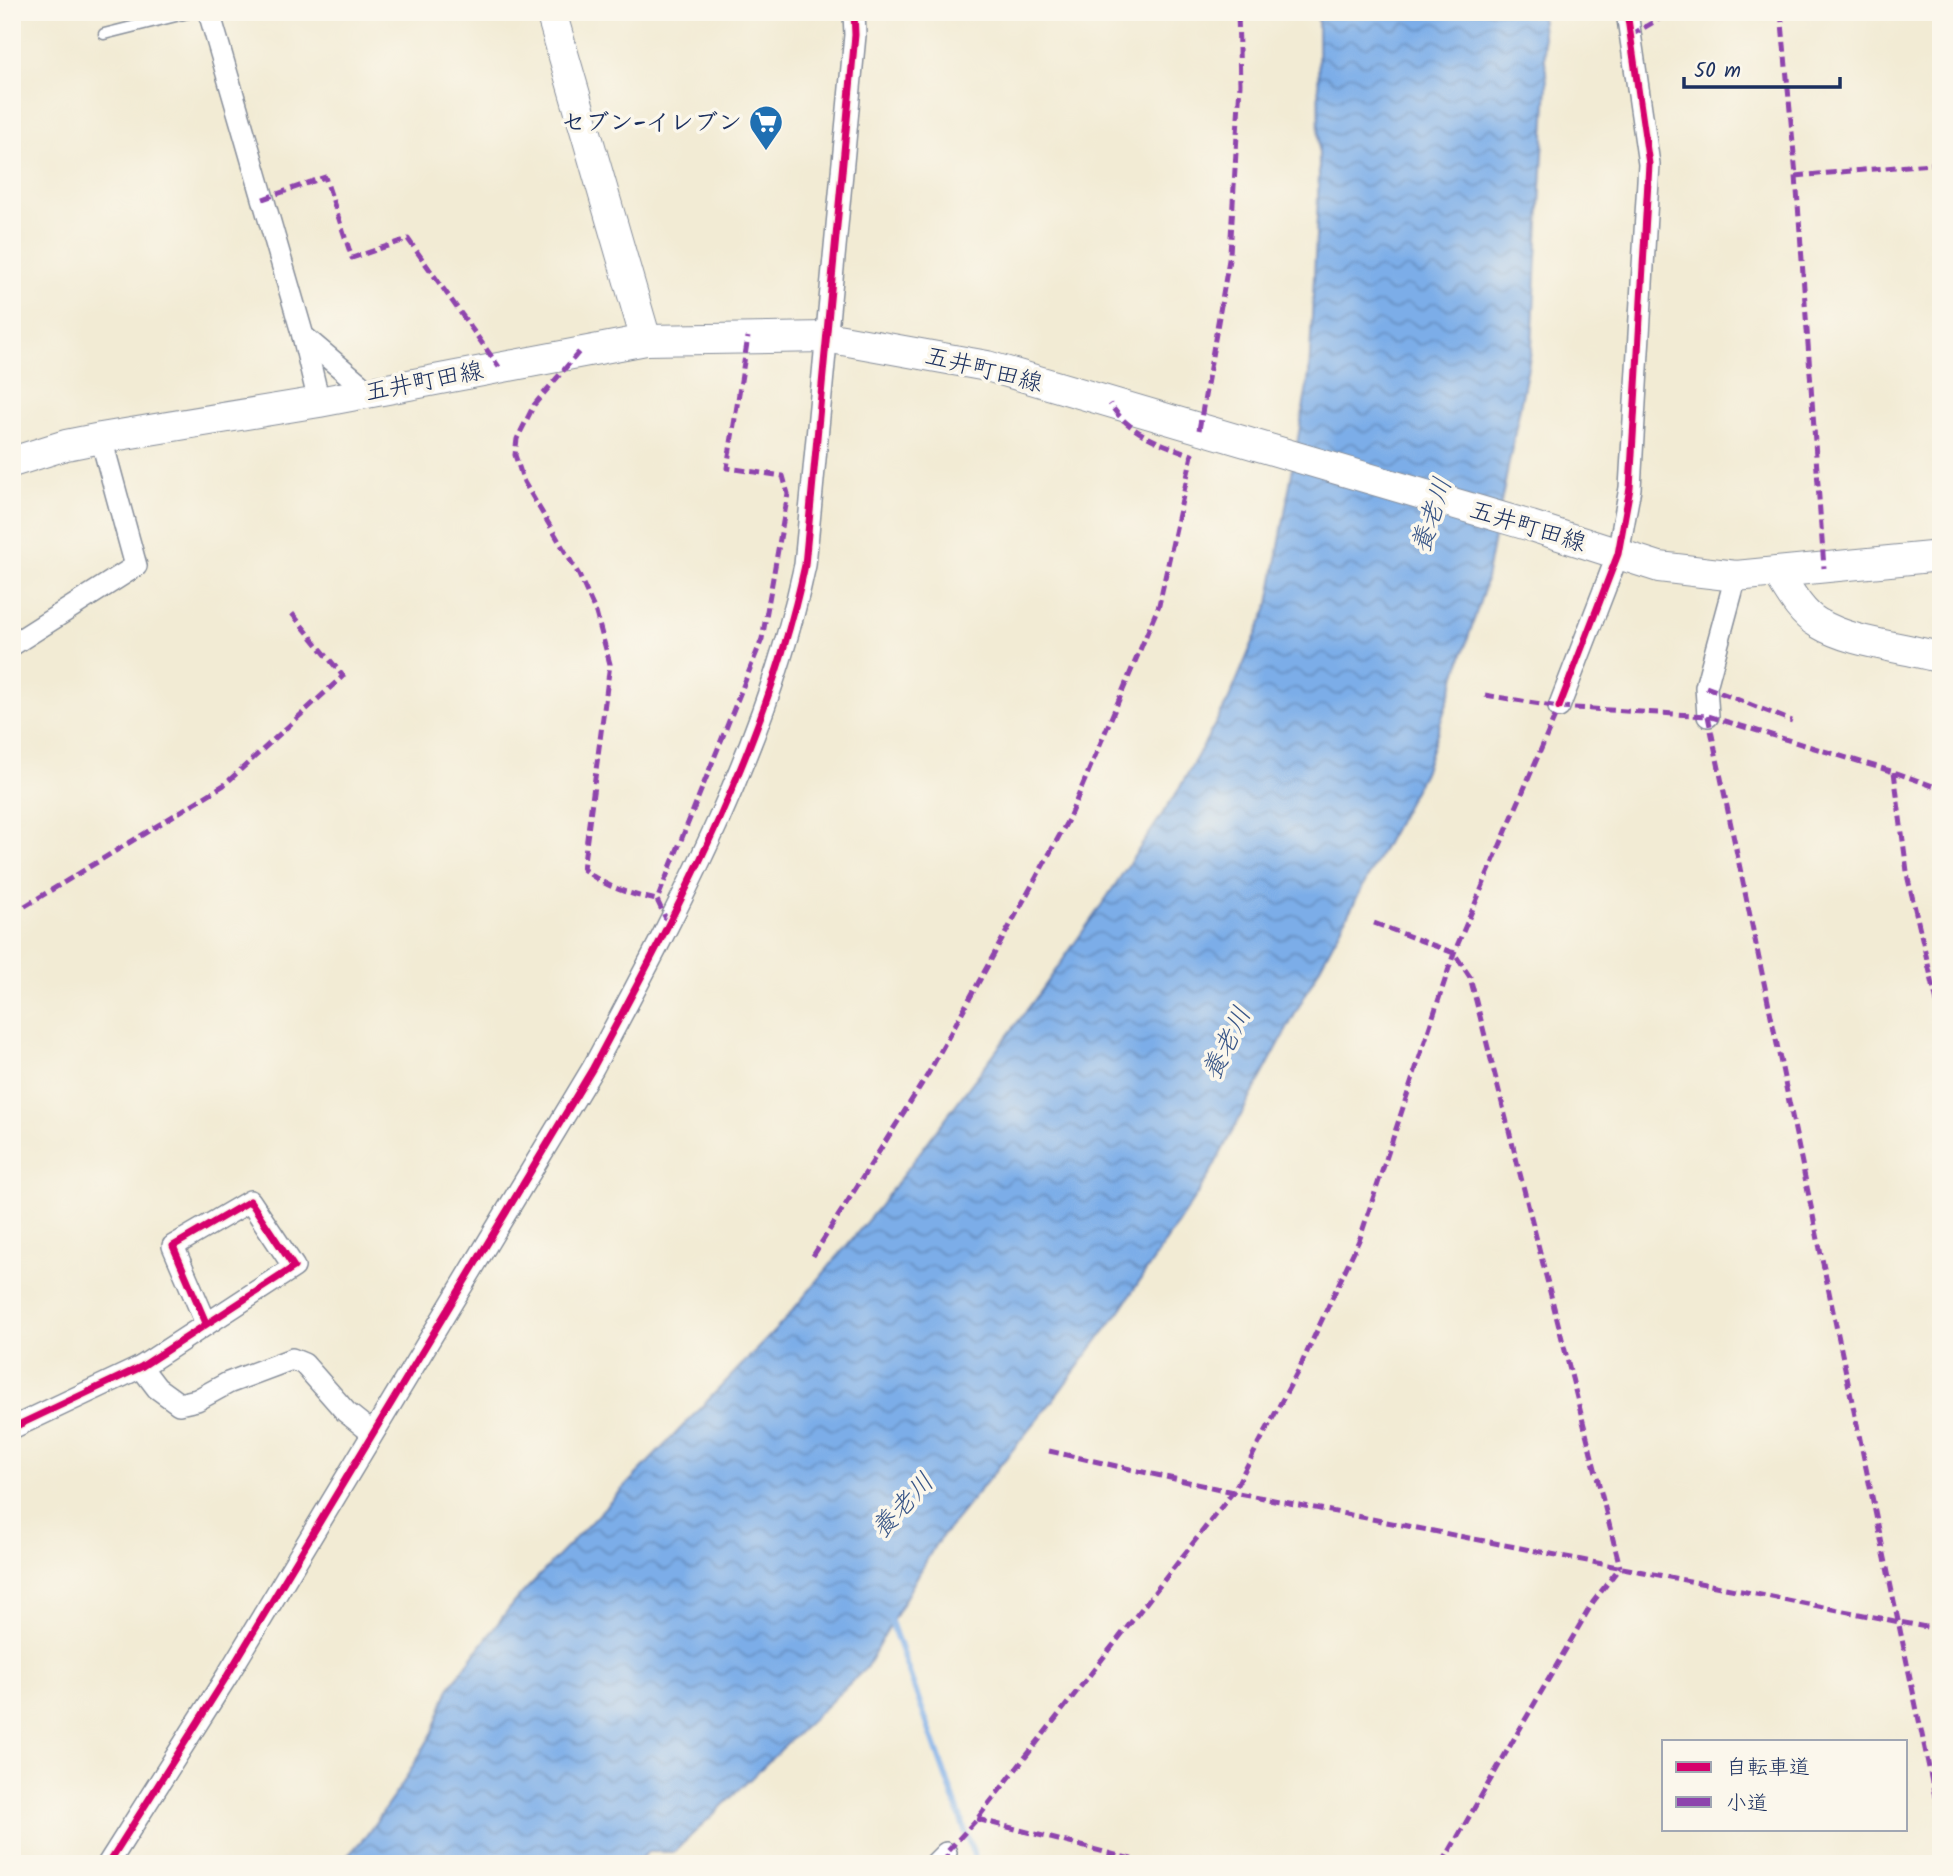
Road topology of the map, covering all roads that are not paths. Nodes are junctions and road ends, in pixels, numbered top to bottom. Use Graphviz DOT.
graph roads {
  1 [pos="192,12"];
  2 [pos="209,12"];
  3 [pos="551,12"];
  4 [pos="854,12"];
  5 [pos="1627,12"];
  6 [pos="104,34"];
  7 [pos="303,336"];
  8 [pos="826,337"];
  9 [pos="646,340"];
  10 [pos="368,391"];
  11 [pos="319,402"];
  12 [pos="102,438"];
  13 [pos="12,462"];
  14 [pos="1618,554"];
  15 [pos="1941,556"];
  16 [pos="1777,572"];
  17 [pos="1736,576"];
  18 [pos="12,645"];
  19 [pos="1941,657"];
  20 [pos="1559,707"];
  21 [pos="1708,716"];
  22 [pos="206,1323"];
  23 [pos="141,1367"];
  24 [pos="12,1428"];
  25 [pos="371,1432"];
  26 [pos="108,1864"];
  1 -- 6 [label="lane"];
  2 -- 7 [label="street"];
  3 -- 9 [label="main road"];
  4 -- 8 [label="street"];
  5 -- 14 [label="street"];
  7 -- 10 [label="street"];
  7 -- 11 [label="street"];
  8 -- 9 [label="main road, 五井町田線"];
  8 -- 14 [label="main road, 五井町田線"];
  8 -- 25 [label="street"];
  9 -- 10 [label="main road, 五井町田線"];
  10 -- 11 [label="main road, 五井町田線"];
  11 -- 12 [label="main road, 五井町田線"];
  12 -- 13 [label="main road, 五井町田線"];
  12 -- 18 [label="street"];
  14 -- 17 [label="main road, 五井町田線"];
  14 -- 20 [label="street"];
  15 -- 16 [label="main road, 五井町田線"];
  16 -- 17 [label="main road, 五井町田線"];
  16 -- 19 [label="main road"];
  17 -- 21 [label="street"];
  22 -- 22 [label="street"];
  22 -- 23 [label="street"];
  23 -- 24 [label="street"];
  23 -- 25 [label="street"];
  25 -- 26 [label="street"];
}
